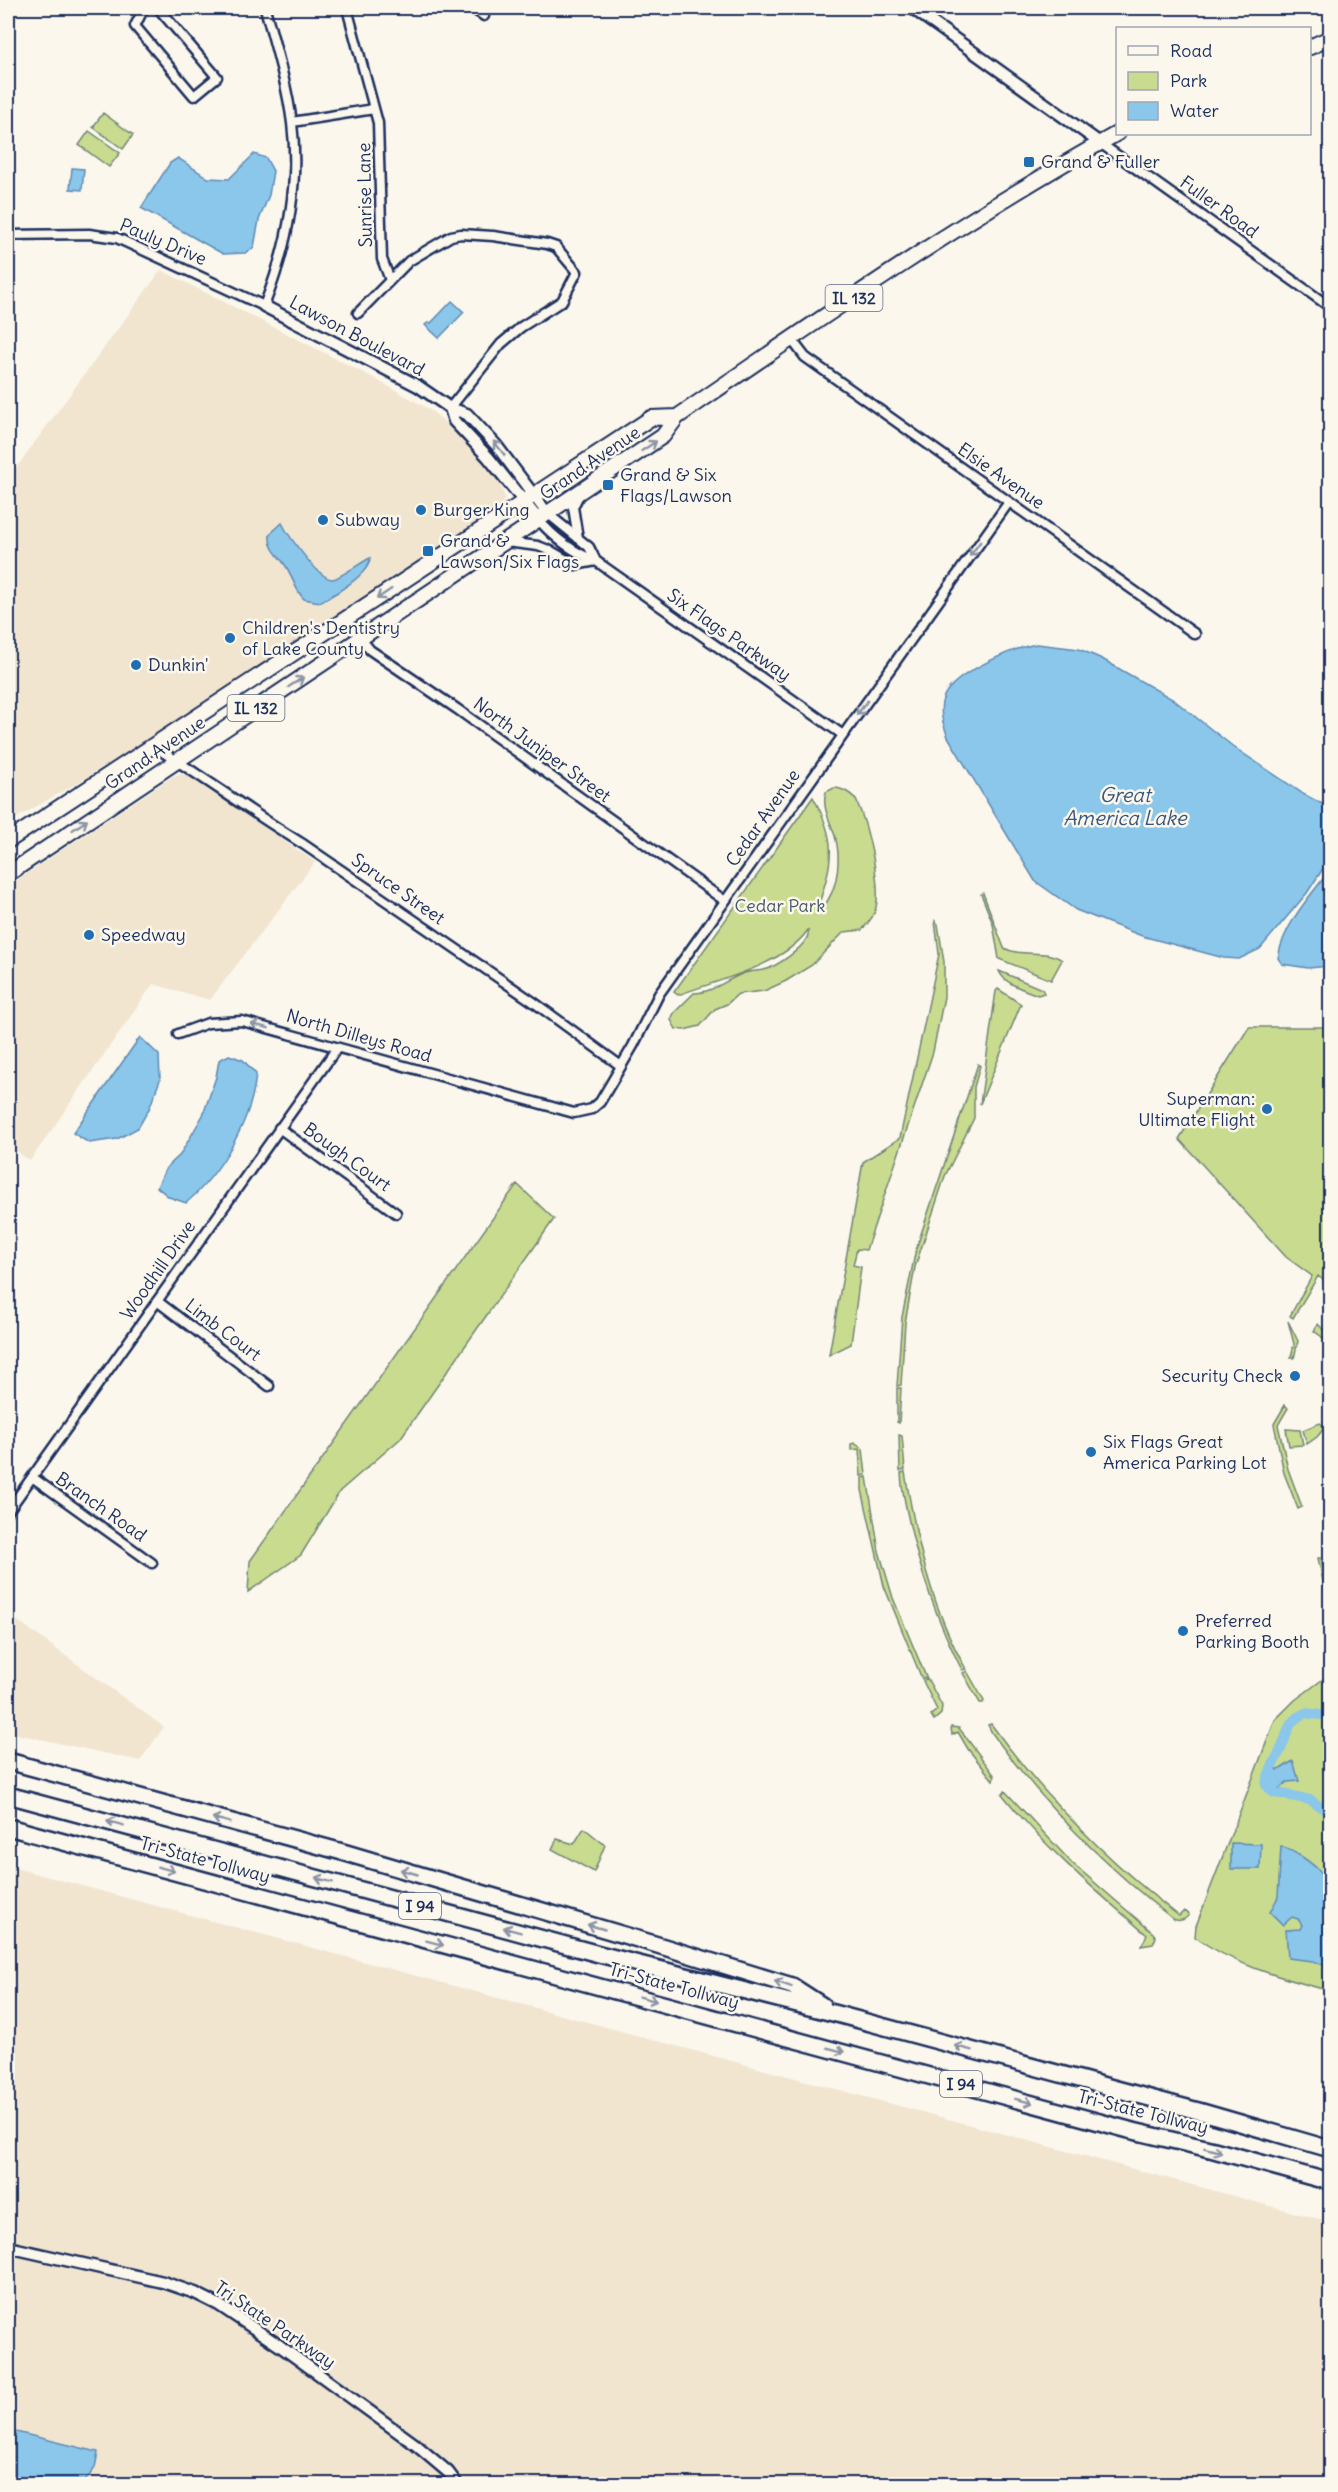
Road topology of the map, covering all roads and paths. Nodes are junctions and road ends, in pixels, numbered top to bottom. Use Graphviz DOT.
graph roads {
  1 [pos="144,8"];
  2 [pos="158,8"];
  3 [pos="265,8"];
  4 [pos="472,8"];
  5 [pos="912,8"];
  6 [pos="348,12"];
  7 [pos="484,16"];
  8 [pos="1330,38"];
  9 [pos="1311,47"];
  10 [pos="374,109"];
  11 [pos="292,122"];
  12 [pos="1116,134"];
  13 [pos="1101,142"];
  14 [pos="8,235"];
  15 [pos="390,280"];
  16 [pos="264,306"];
  17 [pos="1330,307"];
  18 [pos="358,313"];
  19 [pos="792,340"];
  20 [pos="450,408"];
  21 [pos="677,417"];
  22 [pos="582,490"];
  23 [pos="528,499"];
  24 [pos="1010,502"];
  25 [pos="542,516"];
  26 [pos="578,538"];
  27 [pos="504,542"];
  28 [pos="596,561"];
  29 [pos="346,620"];
  30 [pos="1195,634"];
  31 [pos="360,639"];
  32 [pos="843,735"];
  33 [pos="153,746"];
  34 [pos="177,760"];
  35 [pos="8,841"];
  36 [pos="8,874"];
  37 [pos="725,901"];
  38 [pos="178,1034"];
  39 [pos="337,1048"];
  40 [pos="621,1066"];
  41 [pos="531,1101"];
  42 [pos="279,1128"];
  43 [pos="396,1213"];
  44 [pos="157,1301"];
  45 [pos="269,1386"];
  46 [pos="32,1477"];
  47 [pos="8,1511"];
  48 [pos="152,1563"];
  49 [pos="8,1761"];
  50 [pos="8,1795"];
  51 [pos="8,1827"];
  52 [pos="833,2013"];
  53 [pos="1330,2149"];
  54 [pos="1330,2182"];
  55 [pos="8,2247"];
  56 [pos="458,2484"];
  1 -- 2 [label="street"];
  3 -- 11 [label="street, Lawson Boulevard"];
  4 -- 7 [label="street"];
  5 -- 13 [label="street, Fuller Road"];
  6 -- 10 [label="street, Sunrise Lane"];
  8 -- 9 [label="main road"];
  10 -- 11 [label="street"];
  10 -- 15 [label="street, Sunrise Lane"];
  11 -- 16 [label="street, Lawson Boulevard"];
  12 -- 13 [label="main road, Grand Avenue"];
  13 -- 17 [label="street, Fuller Road"];
  13 -- 19 [label="main road, Grand Avenue / IL 132"];
  14 -- 16 [label="street, Pauly Drive"];
  15 -- 18 [label="street"];
  15 -- 20 [label="street"];
  16 -- 20 [label="street, Lawson Boulevard"];
  19 -- 21 [label="main road, Grand Avenue / IL 132"];
  19 -- 24 [label="street, Elsie Avenue"];
  20 -- 23 [label="street, Lawson Boulevard"];
  22 -- 21 [label="main road, Grand Avenue / IL 132, one-way"];
  21 -- 23 [label="main road, Grand Avenue / IL 132"];
  22 -- 25 [label="main road, Grand Avenue / IL 132"];
  22 -- 26 [label="street, Six Flags Parkway"];
  23 -- 25 [label="street, Lawson Boulevard"];
  23 -- 29 [label="main road, Grand Avenue / IL 132, one-way"];
  24 -- 30 [label="street, Elsie Avenue"];
  24 -- 32 [label="street, Cedar Avenue, one-way"];
  25 -- 26 [label="street, Six Flags Parkway"];
  25 -- 27 [label="main road, Grand Avenue / IL 132"];
  25 -- 28 [label="street, Six Flags Parkway"];
  26 -- 28 [label="street, Six Flags Parkway"];
  27 -- 28 [label="street"];
  27 -- 31 [label="main road, Grand Avenue / IL 132"];
  28 -- 32 [label="street, Six Flags Parkway"];
  29 -- 31 [label="street, North Juniper Street"];
  29 -- 33 [label="main road, Grand Avenue / IL 132"];
  34 -- 31 [label="main road, Grand Avenue / IL 132, one-way"];
  31 -- 37 [label="street, North Juniper Street"];
  32 -- 37 [label="street, Cedar Avenue"];
  33 -- 34 [label="street, Spruce Street"];
  33 -- 35 [label="main road, Grand Avenue / IL 132"];
  36 -- 34 [label="main road, Grand Avenue / IL 132, one-way"];
  34 -- 40 [label="street, Spruce Street"];
  37 -- 40 [label="street, Cedar Avenue"];
  39 -- 38 [label="street, North Dilleys Road, one-way"];
  39 -- 41 [label="street, North Dilleys Road"];
  39 -- 42 [label="street, Woodhill Drive"];
  40 -- 41 [label="street, Cedar Avenue"];
  42 -- 43 [label="street, Bough Court"];
  42 -- 44 [label="street, Woodhill Drive"];
  44 -- 45 [label="street, Limb Court"];
  44 -- 46 [label="street, Woodhill Drive"];
  46 -- 47 [label="street, Woodhill Drive"];
  46 -- 48 [label="street, Branch Road"];
  52 -- 49 [label="highway, one-way"];
  52 -- 50 [label="highway, Tri-State Tollway / I 94, one-way"];
  51 -- 54 [label="highway, Tri-State Tollway / I 94, one-way"];
  53 -- 52 [label="highway, Tri-State Tollway / I 94, one-way"];
  55 -- 56 [label="street, Tri State Parkway"];
}
